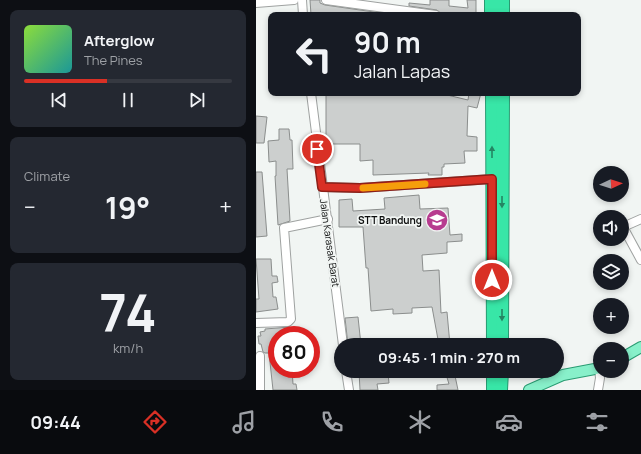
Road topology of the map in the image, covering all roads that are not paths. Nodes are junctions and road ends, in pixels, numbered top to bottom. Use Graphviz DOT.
graph roads {
  1 [pos="294,0"];
  2 [pos="302,0"];
  3 [pos="326,0"];
  4 [pos="491,0"];
  5 [pos="503,0"];
  6 [pos="256,4"];
  7 [pos="303,12"];
  8 [pos="414,12"];
  9 [pos="491,12"];
  10 [pos="503,12"];
  11 [pos="311,96"];
  12 [pos="492,96"];
  13 [pos="503,96"];
  14 [pos="492,179"];
  15 [pos="322,187"];
  16 [pos="328,219"];
  17 [pos="641,220"];
  18 [pos="641,260"];
  19 [pos="256,323"];
  20 [pos="342,338"];
  21 [pos="493,338"];
  22 [pos="502,338"];
  23 [pos="641,346"];
  24 [pos="629,354"];
  25 [pos="258,361"];
  26 [pos="593,369"];
  27 [pos="347,378"];
  28 [pos="493,378"];
  29 [pos="502,378"];
  30 [pos="600,378"];
  31 [pos="260,390"];
  32 [pos="349,390"];
  33 [pos="493,390"];
  34 [pos="502,390"];
  35 [pos="529,390"];
  36 [pos="598,390"];
  1 -- 6 [label="street"];
  2 -- 7 [label="street"];
  3 -- 8 [label="street"];
  4 -- 9 [label="highway"];
  5 -- 10 [label="highway"];
  11 -- 15 [label="street, Jalan Karasak Barat"];
  14 -- 12 [label="highway, one-way"];
  13 -- 22 [label="highway, one-way"];
  14 -- 15 [label="street"];
  14 -- 21 [label="highway"];
  15 -- 16 [label="street, Jalan Karasak Barat"];
  16 -- 19 [label="street"];
  16 -- 20 [label="street, Jalan Karasak Barat"];
  17 -- 18 [label="street"];
  23 -- 24 [label="main road"];
  25 -- 31 [label="street"];
  26 -- 35 [label="main road"];
  27 -- 32 [label="street"];
  28 -- 33 [label="highway"];
  29 -- 34 [label="highway"];
  30 -- 36 [label="street"];
}
